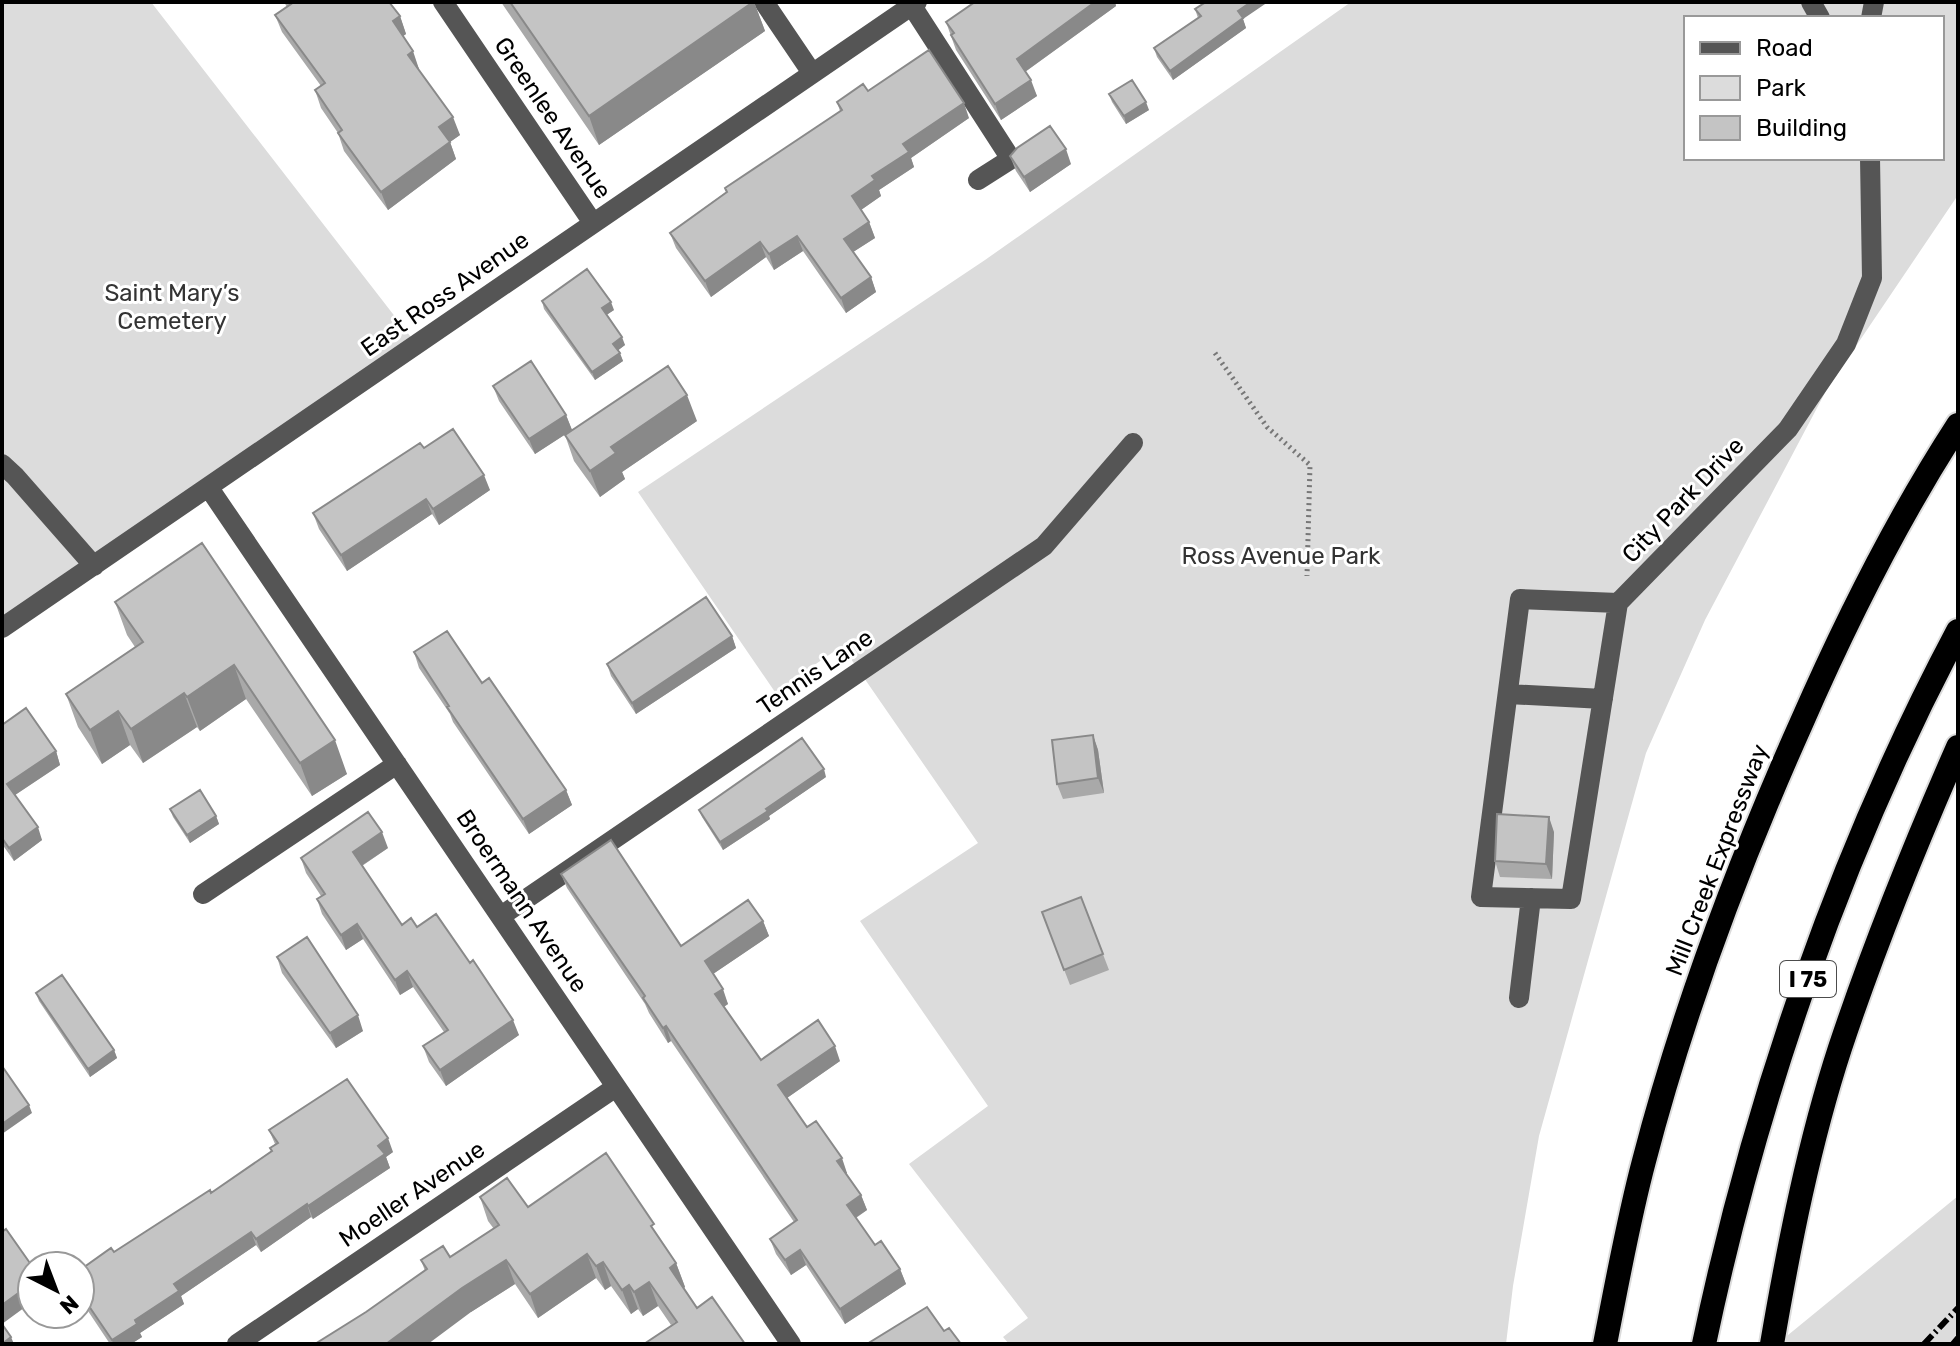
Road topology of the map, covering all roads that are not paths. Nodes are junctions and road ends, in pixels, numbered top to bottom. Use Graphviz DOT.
graph roads {
  1 [pos="443,2"];
  2 [pos="764,2"];
  3 [pos="915,4"];
  4 [pos="812,73"];
  5 [pos="1870,160"];
  6 [pos="978,180"];
  7 [pos="593,223"];
  8 [pos="1958,425"];
  9 [pos="1133,443"];
  10 [pos="2,464"];
  11 [pos="209,488"];
  12 [pos="94,566"];
  13 [pos="1618,603"];
  14 [pos="2,628"];
  15 [pos="1958,631"];
  16 [pos="1508,694"];
  17 [pos="1603,699"];
  18 [pos="1958,747"];
  19 [pos="397,764"];
  20 [pos="203,894"];
  21 [pos="1531,898"];
  22 [pos="501,916"];
  23 [pos="1519,998"];
  24 [pos="616,1087"];
  25 [pos="237,1344"];
  26 [pos="791,1344"];
  27 [pos="1605,1344"];
  28 [pos="1704,1344"];
  29 [pos="1772,1344"];
  1 -- 7 [label="street, Greenlee Avenue"];
  2 -- 4 [label="street"];
  3 -- 4 [label="street, East Ross Avenue"];
  3 -- 6 [label="street"];
  4 -- 7 [label="street, East Ross Avenue"];
  5 -- 13 [label="street, City Park Drive"];
  7 -- 11 [label="street, East Ross Avenue"];
  8 -- 27 [label="highway, Mill Creek Expressway"];
  9 -- 22 [label="street, Tennis Lane"];
  10 -- 12 [label="street"];
  11 -- 12 [label="street, East Ross Avenue"];
  11 -- 19 [label="street, Broermann Avenue"];
  12 -- 14 [label="street, East Ross Avenue"];
  13 -- 16 [label="street"];
  13 -- 17 [label="street"];
  15 -- 28 [label="highway, I 75"];
  16 -- 17 [label="street"];
  16 -- 21 [label="street"];
  17 -- 21 [label="street"];
  18 -- 29 [label="highway"];
  19 -- 20 [label="street"];
  19 -- 22 [label="street, Broermann Avenue"];
  21 -- 23 [label="street"];
  22 -- 24 [label="street, Broermann Avenue"];
  24 -- 25 [label="street, Moeller Avenue"];
  24 -- 26 [label="street, Broermann Avenue"];
}
